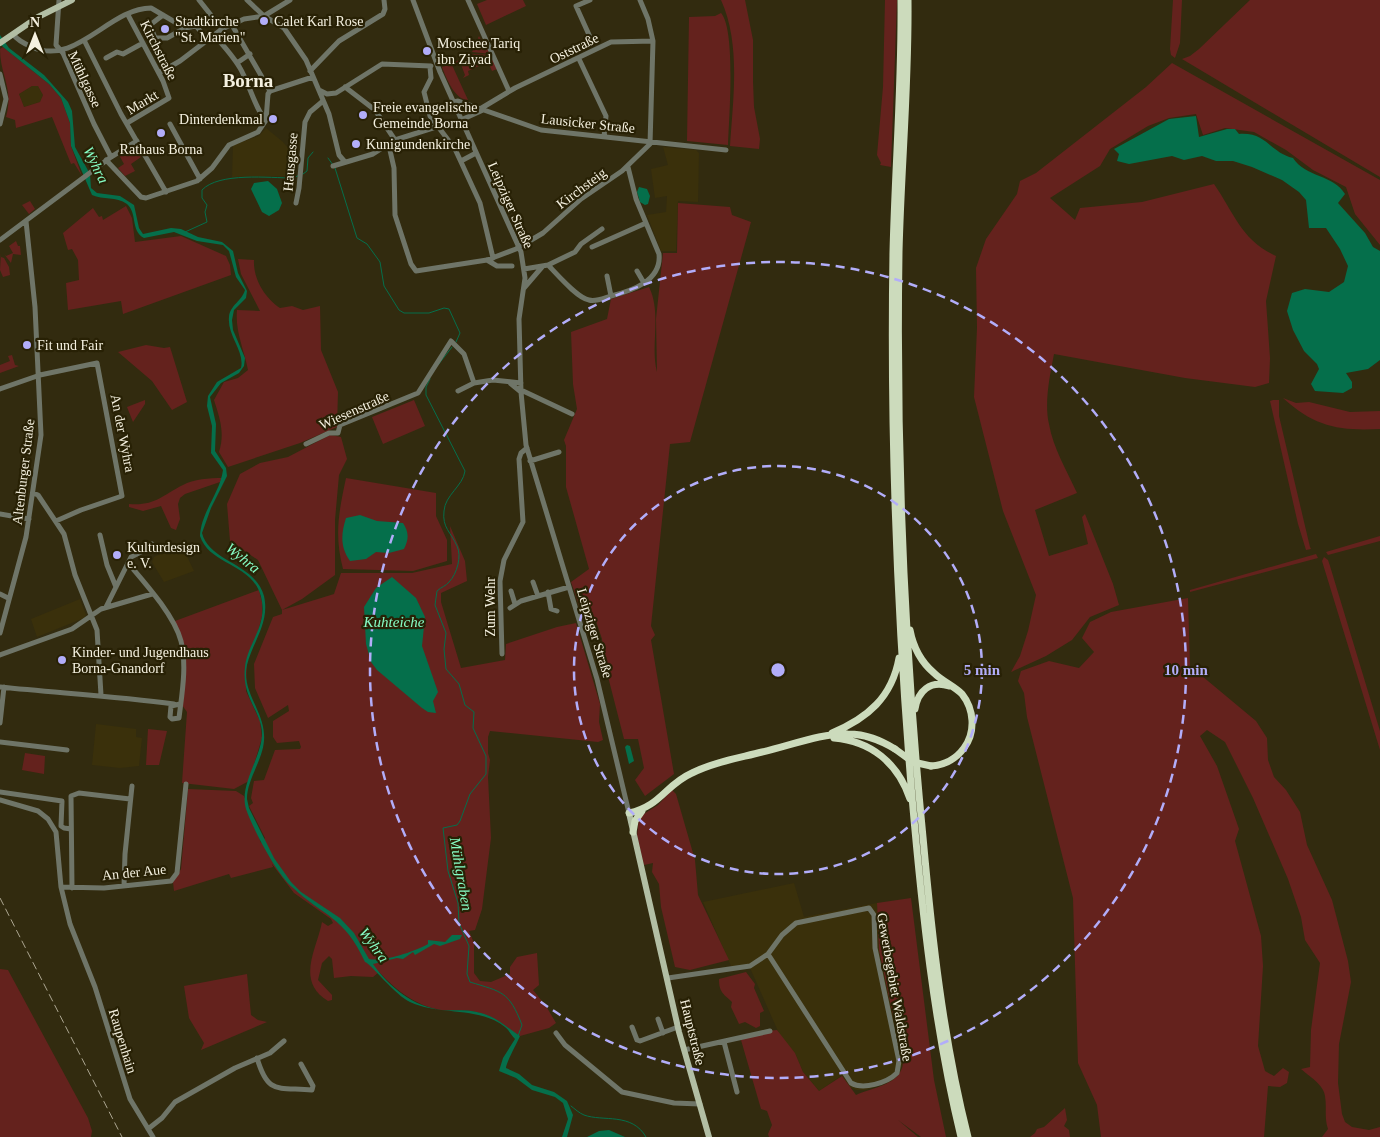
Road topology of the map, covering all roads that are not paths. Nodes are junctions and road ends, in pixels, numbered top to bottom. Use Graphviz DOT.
graph roads {
  1 [pos="72,0"];
  2 [pos="199,0"];
  3 [pos="290,0"];
  4 [pos="384,0"];
  5 [pos="413,0"];
  6 [pos="468,0"];
  7 [pos="590,0"];
  8 [pos="640,0"];
  9 [pos="901,0"];
  10 [pos="908,0"];
  11 [pos="251,1"];
  12 [pos="59,3"];
  13 [pos="163,15"];
  14 [pos="128,16"];
  15 [pos="264,16"];
  16 [pos="232,24"];
  17 [pos="185,28"];
  18 [pos="222,30"];
  19 [pos="214,35"];
  20 [pos="10,36"];
  21 [pos="590,37"];
  22 [pos="207,39"];
  23 [pos="84,40"];
  24 [pos="652,42"];
  25 [pos="0,43"];
  26 [pos="142,43"];
  27 [pos="60,50"];
  28 [pos="250,54"];
  29 [pos="106,58"];
  30 [pos="579,59"];
  31 [pos="237,63"];
  32 [pos="437,64"];
  33 [pos="430,67"];
  34 [pos="310,70"];
  35 [pos="159,73"];
  36 [pos="0,74"];
  37 [pos="313,78"];
  38 [pos="345,87"];
  39 [pos="319,90"];
  40 [pos="270,91"];
  41 [pos="509,91"];
  42 [pos="169,95"];
  43 [pos="267,97"];
  44 [pos="255,99"];
  45 [pos="323,101"];
  46 [pos="453,102"];
  47 [pos="482,109"];
  48 [pos="266,120"];
  49 [pos="461,120"];
  50 [pos="127,123"];
  51 [pos="0,124"];
  52 [pos="170,124"];
  53 [pos="436,127"];
  54 [pos="604,137"];
  55 [pos="395,140"];
  56 [pos="137,141"];
  57 [pos="651,141"];
  58 [pos="389,146"];
  59 [pos="726,150"];
  60 [pos="476,154"];
  61 [pos="108,159"];
  62 [pos="461,160"];
  63 [pos="345,162"];
  64 [pos="334,166"];
  65 [pos="628,167"];
  66 [pos="200,179"];
  67 [pos="166,192"];
  68 [pos="296,202"];
  69 [pos="26,221"];
  70 [pos="646,223"];
  71 [pos="602,229"];
  72 [pos="0,240"];
  73 [pos="519,247"];
  74 [pos="592,247"];
  75 [pos="490,259"];
  76 [pos="548,265"];
  77 [pos="512,266"];
  78 [pos="542,267"];
  79 [pos="524,269"];
  80 [pos="636,271"];
  81 [pos="607,276"];
  82 [pos="644,283"];
  83 [pos="524,289"];
  84 [pos="611,296"];
  85 [pos="40,375"];
  86 [pos="474,383"];
  87 [pos="0,389"];
  88 [pos="520,389"];
  89 [pos="458,391"];
  90 [pos="572,414"];
  91 [pos="306,444"];
  92 [pos="527,448"];
  93 [pos="560,452"];
  94 [pos="530,461"];
  95 [pos="33,493"];
  96 [pos="0,514"];
  97 [pos="29,518"];
  98 [pos="56,521"];
  99 [pos="100,535"];
  100 [pos="152,544"];
  101 [pos="128,563"];
  102 [pos="533,582"];
  103 [pos="116,587"];
  104 [pos="569,587"];
  105 [pos="150,592"];
  106 [pos="511,592"];
  107 [pos="548,592"];
  108 [pos="0,594"];
  109 [pos="538,596"];
  110 [pos="8,598"];
  111 [pos="106,607"];
  112 [pos="906,610"];
  113 [pos="557,611"];
  114 [pos="91,616"];
  115 [pos="0,633"];
  116 [pos="901,647"];
  117 [pos="502,654"];
  118 [pos="0,655"];
  119 [pos="2,687"];
  120 [pos="954,688"];
  121 [pos="100,694"];
  122 [pos="913,722"];
  123 [pos="0,723"];
  124 [pos="820,737"];
  125 [pos="0,742"];
  126 [pos="67,750"];
  127 [pos="186,784"];
  128 [pos="132,786"];
  129 [pos="0,792"];
  130 [pos="130,799"];
  131 [pos="0,800"];
  132 [pos="644,809"];
  133 [pos="914,811"];
  134 [pos="629,814"];
  135 [pos="71,828"];
  136 [pos="633,832"];
  137 [pos="124,886"];
  138 [pos="61,887"];
  139 [pos="72,888"];
  140 [pos="768,954"];
  141 [pos="668,978"];
  142 [pos="658,1018"];
  143 [pos="678,1026"];
  144 [pos="632,1027"];
  145 [pos="770,1032"];
  146 [pos="556,1033"];
  147 [pos="663,1033"];
  148 [pos="284,1042"];
  149 [pos="724,1042"];
  150 [pos="684,1050"];
  151 [pos="257,1058"];
  152 [pos="301,1064"];
  153 [pos="737,1092"];
  154 [pos="700,1104"];
  155 [pos="148,1129"];
  156 [pos="153,1137"];
  157 [pos="709,1137"];
  158 [pos="961,1137"];
  159 [pos="968,1137"];
  1 -- 12 [label="main road"];
  2 -- 18 [label="street"];
  3 -- 15 [label="street"];
  4 -- 34 [label="street"];
  5 -- 32 [label="street, Leipziger Straße"];
  6 -- 41 [label="street"];
  7 -- 21 [label="street"];
  8 -- 24 [label="street"];
  9 -- 116 [label="highway"];
  10 -- 112 [label="highway"];
  11 -- 15 [label="street"];
  12 -- 20 [label="main road"];
  12 -- 27 [label="street, Mühlgasse"];
  13 -- 14 [label="street"];
  13 -- 17 [label="street"];
  13 -- 17 [label="street"];
  14 -- 23 [label="street"];
  14 -- 26 [label="street, Kirchstraße"];
  15 -- 16 [label="street"];
  15 -- 34 [label="street"];
  16 -- 18 [label="street"];
  16 -- 28 [label="street"];
  17 -- 22 [label="street"];
  18 -- 19 [label="street"];
  19 -- 22 [label="street"];
  19 -- 31 [label="street"];
  20 -- 25 [label="main road"];
  20 -- 27 [label="street"];
  22 -- 35 [label="street"];
  23 -- 27 [label="street"];
  23 -- 50 [label="street"];
  24 -- 30 [label="street, Oststraße"];
  24 -- 57 [label="street"];
  26 -- 29 [label="street"];
  26 -- 35 [label="street, Kirchstraße"];
  27 -- 61 [label="street, Mühlgasse"];
  28 -- 31 [label="street"];
  28 -- 40 [label="street"];
  30 -- 41 [label="street, Oststraße"];
  30 -- 54 [label="street"];
  31 -- 44 [label="street"];
  32 -- 33 [label="street"];
  32 -- 46 [label="street, Leipziger Straße"];
  33 -- 38 [label="street"];
  33 -- 53 [label="street"];
  34 -- 37 [label="street"];
  35 -- 42 [label="street, Kirchstraße"];
  36 -- 51 [label="street"];
  37 -- 39 [label="street"];
  37 -- 40 [label="street"];
  38 -- 39 [label="street"];
  38 -- 55 [label="street"];
  39 -- 45 [label="street"];
  40 -- 43 [label="street"];
  41 -- 47 [label="street, Oststraße"];
  42 -- 50 [label="street, Markt"];
  43 -- 44 [label="street"];
  43 -- 48 [label="street"];
  44 -- 48 [label="street"];
  45 -- 63 [label="street"];
  45 -- 68 [label="street, Hausgasse"];
  46 -- 47 [label="street, Lausicker Straße"];
  46 -- 49 [label="street, Leipziger Straße"];
  47 -- 49 [label="street, Oststraße"];
  47 -- 54 [label="street, Lausicker Straße"];
  48 -- 66 [label="street, Mühlgasse"];
  49 -- 60 [label="street, Leipziger Straße"];
  50 -- 56 [label="street, Markt"];
  52 -- 66 [label="street"];
  53 -- 55 [label="street"];
  53 -- 62 [label="street"];
  54 -- 57 [label="street, Lausicker Straße"];
  55 -- 58 [label="street"];
  56 -- 61 [label="street"];
  56 -- 67 [label="street, Markt"];
  57 -- 59 [label="street, Lausicker Straße"];
  57 -- 65 [label="street, Kirchsteig"];
  58 -- 63 [label="street"];
  58 -- 75 [label="street"];
  60 -- 62 [label="street"];
  60 -- 73 [label="street, Leipziger Straße"];
  61 -- 67 [label="street, Mühlgasse"];
  61 -- 69 [label="street"];
  62 -- 75 [label="street"];
  63 -- 64 [label="street"];
  65 -- 70 [label="street"];
  65 -- 73 [label="street, Kirchsteig"];
  66 -- 67 [label="street, Mühlgasse"];
  69 -- 72 [label="street"];
  69 -- 85 [label="street, Altenburger Straße"];
  70 -- 74 [label="street"];
  70 -- 82 [label="street"];
  71 -- 76 [label="street"];
  73 -- 75 [label="street, Kirchsteig"];
  73 -- 79 [label="street, Leipziger Straße"];
  75 -- 77 [label="street"];
  76 -- 78 [label="street"];
  76 -- 84 [label="street"];
  78 -- 79 [label="street"];
  78 -- 83 [label="street"];
  79 -- 83 [label="street, Leipziger Straße"];
  80 -- 82 [label="street"];
  81 -- 84 [label="street"];
  82 -- 84 [label="street"];
  83 -- 88 [label="street, Leipziger Straße"];
  85 -- 87 [label="street"];
  85 -- 95 [label="street, Altenburger Straße"];
  85 -- 98 [label="street, An der Wyhra"];
  86 -- 88 [label="street"];
  86 -- 89 [label="street"];
  86 -- 91 [label="street, Wiesenstraße"];
  88 -- 90 [label="street"];
  88 -- 92 [label="street, Leipziger Straße"];
  92 -- 94 [label="street, Leipziger Straße"];
  92 -- 117 [label="street, Zum Wehr"];
  93 -- 94 [label="street"];
  94 -- 104 [label="street, Leipziger Straße"];
  95 -- 97 [label="street, Altenburger Straße"];
  95 -- 98 [label="street"];
  96 -- 97 [label="street"];
  97 -- 110 [label="street, Altenburger Straße"];
  98 -- 114 [label="street"];
  99 -- 103 [label="street"];
  100 -- 101 [label="street"];
  101 -- 103 [label="street"];
  101 -- 105 [label="street"];
  102 -- 109 [label="street"];
  103 -- 111 [label="street"];
  104 -- 107 [label="street"];
  104 -- 134 [label="street, Leipziger Straße"];
  105 -- 111 [label="street"];
  105 -- 121 [label="street"];
  106 -- 109 [label="street"];
  107 -- 109 [label="street"];
  107 -- 113 [label="street"];
  108 -- 110 [label="street"];
  110 -- 115 [label="street, Altenburger Straße"];
  111 -- 114 [label="street"];
  112 -- 120 [label="highway"];
  112 -- 122 [label="highway"];
  114 -- 118 [label="street"];
  114 -- 121 [label="street"];
  116 -- 124 [label="highway"];
  116 -- 133 [label="highway"];
  119 -- 121 [label="street"];
  119 -- 123 [label="street"];
  120 -- 122 [label="highway"];
  120 -- 124 [label="highway, bridge"];
  122 -- 159 [label="highway"];
  124 -- 132 [label="highway"];
  124 -- 133 [label="highway"];
  125 -- 126 [label="street"];
  127 -- 137 [label="street, An der Aue"];
  128 -- 130 [label="street"];
  129 -- 135 [label="street"];
  130 -- 135 [label="street"];
  130 -- 137 [label="street"];
  131 -- 138 [label="street, Raupenhain"];
  132 -- 134 [label="highway"];
  132 -- 136 [label="highway"];
  133 -- 158 [label="highway"];
  134 -- 136 [label="main road, Hauptstraße"];
  135 -- 139 [label="street"];
  136 -- 141 [label="main road, Hauptstraße"];
  137 -- 139 [label="street, An der Aue"];
  138 -- 139 [label="street, An der Aue"];
  138 -- 155 [label="street, Raupenhain"];
  140 -- 140 [label="street, Gewerbegebiet Waldstraße"];
  140 -- 141 [label="street, Gewerbegebiet Waldstraße"];
  141 -- 143 [label="main road, Hauptstraße"];
  142 -- 147 [label="street"];
  143 -- 147 [label="street"];
  143 -- 150 [label="main road, Hauptstraße"];
  144 -- 147 [label="street"];
  145 -- 149 [label="street"];
  146 -- 154 [label="street"];
  148 -- 151 [label="street"];
  149 -- 150 [label="street"];
  149 -- 153 [label="street"];
  150 -- 154 [label="main road, Hauptstraße"];
  151 -- 152 [label="street"];
  151 -- 155 [label="street"];
  154 -- 157 [label="main road, Hauptstraße"];
  155 -- 156 [label="street, Raupenhain"];
}
